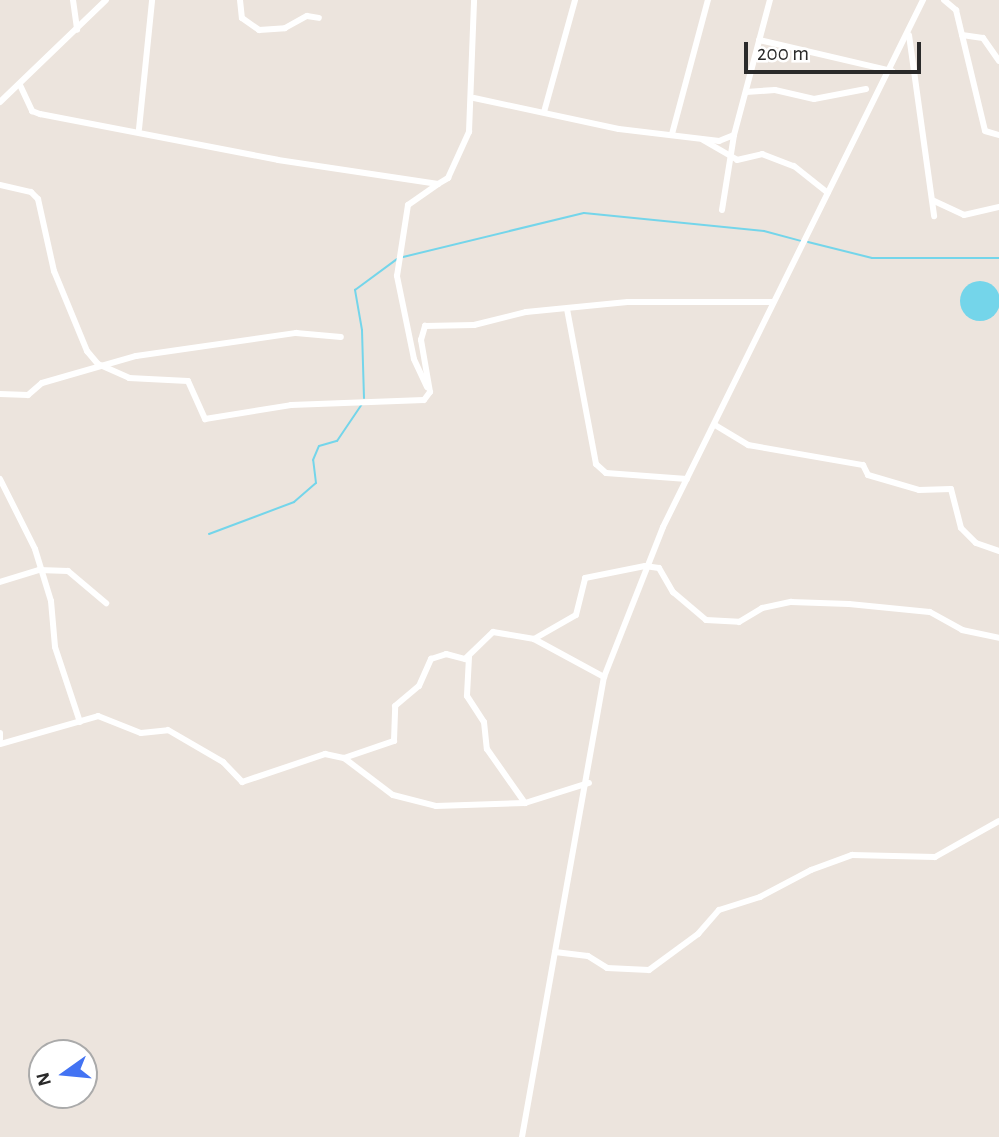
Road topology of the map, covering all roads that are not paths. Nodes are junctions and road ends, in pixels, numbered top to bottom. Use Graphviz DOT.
graph roads {
  1 [pos="74,0"];
  2 [pos="106,0"];
  3 [pos="152,0"];
  4 [pos="240,0"];
  5 [pos="474,0"];
  6 [pos="575,0"];
  7 [pos="708,0"];
  8 [pos="769,0"];
  9 [pos="923,0"];
  10 [pos="944,0"];
  11 [pos="319,18"];
  12 [pos="77,30"];
  13 [pos="909,35"];
  14 [pos="962,35"];
  15 [pos="759,40"];
  16 [pos="999,61"];
  17 [pos="892,71"];
  18 [pos="20,85"];
  19 [pos="866,89"];
  20 [pos="746,92"];
  21 [pos="474,98"];
  22 [pos="0,102"];
  23 [pos="544,112"];
  24 [pos="139,130"];
  25 [pos="672,134"];
  26 [pos="734,135"];
  27 [pos="999,135"];
  28 [pos="699,138"];
  29 [pos="733,157"];
  30 [pos="438,184"];
  31 [pos="0,185"];
  32 [pos="828,193"];
  33 [pos="932,200"];
  34 [pos="999,207"];
  35 [pos="722,210"];
  36 [pos="933,216"];
  37 [pos="772,302"];
  38 [pos="567,309"];
  39 [pos="341,337"];
  40 [pos="98,364"];
  41 [pos="430,393"];
  42 [pos="0,394"];
  43 [pos="715,425"];
  44 [pos="0,479"];
  45 [pos="687,480"];
  46 [pos="999,551"];
  47 [pos="645,566"];
  48 [pos="39,570"];
  49 [pos="0,582"];
  50 [pos="106,603"];
  51 [pos="999,638"];
  52 [pos="534,639"];
  53 [pos="469,657"];
  54 [pos="604,677"];
  55 [pos="80,722"];
  56 [pos="0,733"];
  57 [pos="0,742"];
  58 [pos="344,758"];
  59 [pos="589,783"];
  60 [pos="525,803"];
  61 [pos="999,821"];
  62 [pos="555,952"];
  63 [pos="522,1137"];
  1 -- 12 [label="street"];
  2 -- 12 [label="street"];
  3 -- 24 [label="street"];
  4 -- 11 [label="street"];
  5 -- 21 [label="street"];
  6 -- 23 [label="street"];
  7 -- 25 [label="street"];
  8 -- 15 [label="street"];
  9 -- 13 [label="street"];
  10 -- 14 [label="street"];
  12 -- 18 [label="street"];
  13 -- 17 [label="street"];
  13 -- 33 [label="street"];
  14 -- 16 [label="street"];
  14 -- 27 [label="street"];
  15 -- 17 [label="street"];
  15 -- 20 [label="street"];
  17 -- 32 [label="street"];
  18 -- 22 [label="street"];
  18 -- 24 [label="street"];
  19 -- 20 [label="street"];
  20 -- 26 [label="street"];
  21 -- 23 [label="street"];
  21 -- 30 [label="street"];
  23 -- 25 [label="street"];
  24 -- 30 [label="street"];
  25 -- 28 [label="street"];
  26 -- 28 [label="street"];
  26 -- 29 [label="street"];
  28 -- 29 [label="street"];
  29 -- 32 [label="street"];
  29 -- 35 [label="street"];
  30 -- 41 [label="street"];
  31 -- 40 [label="street"];
  32 -- 37 [label="street"];
  33 -- 34 [label="street"];
  33 -- 36 [label="street"];
  37 -- 38 [label="street"];
  37 -- 43 [label="street"];
  38 -- 41 [label="street"];
  38 -- 45 [label="street"];
  39 -- 40 [label="street"];
  40 -- 41 [label="street"];
  40 -- 42 [label="street"];
  43 -- 45 [label="street"];
  43 -- 46 [label="street"];
  44 -- 48 [label="street"];
  45 -- 47 [label="street"];
  47 -- 51 [label="street"];
  47 -- 52 [label="street"];
  47 -- 54 [label="street"];
  48 -- 49 [label="street"];
  48 -- 50 [label="street"];
  48 -- 55 [label="street"];
  52 -- 53 [label="street"];
  52 -- 54 [label="street"];
  53 -- 58 [label="street"];
  53 -- 60 [label="street"];
  54 -- 59 [label="street"];
  55 -- 57 [label="street"];
  55 -- 58 [label="street"];
  56 -- 57 [label="street"];
  58 -- 60 [label="street"];
  59 -- 60 [label="street"];
  59 -- 62 [label="street"];
  61 -- 62 [label="street"];
  62 -- 63 [label="street"];
}
